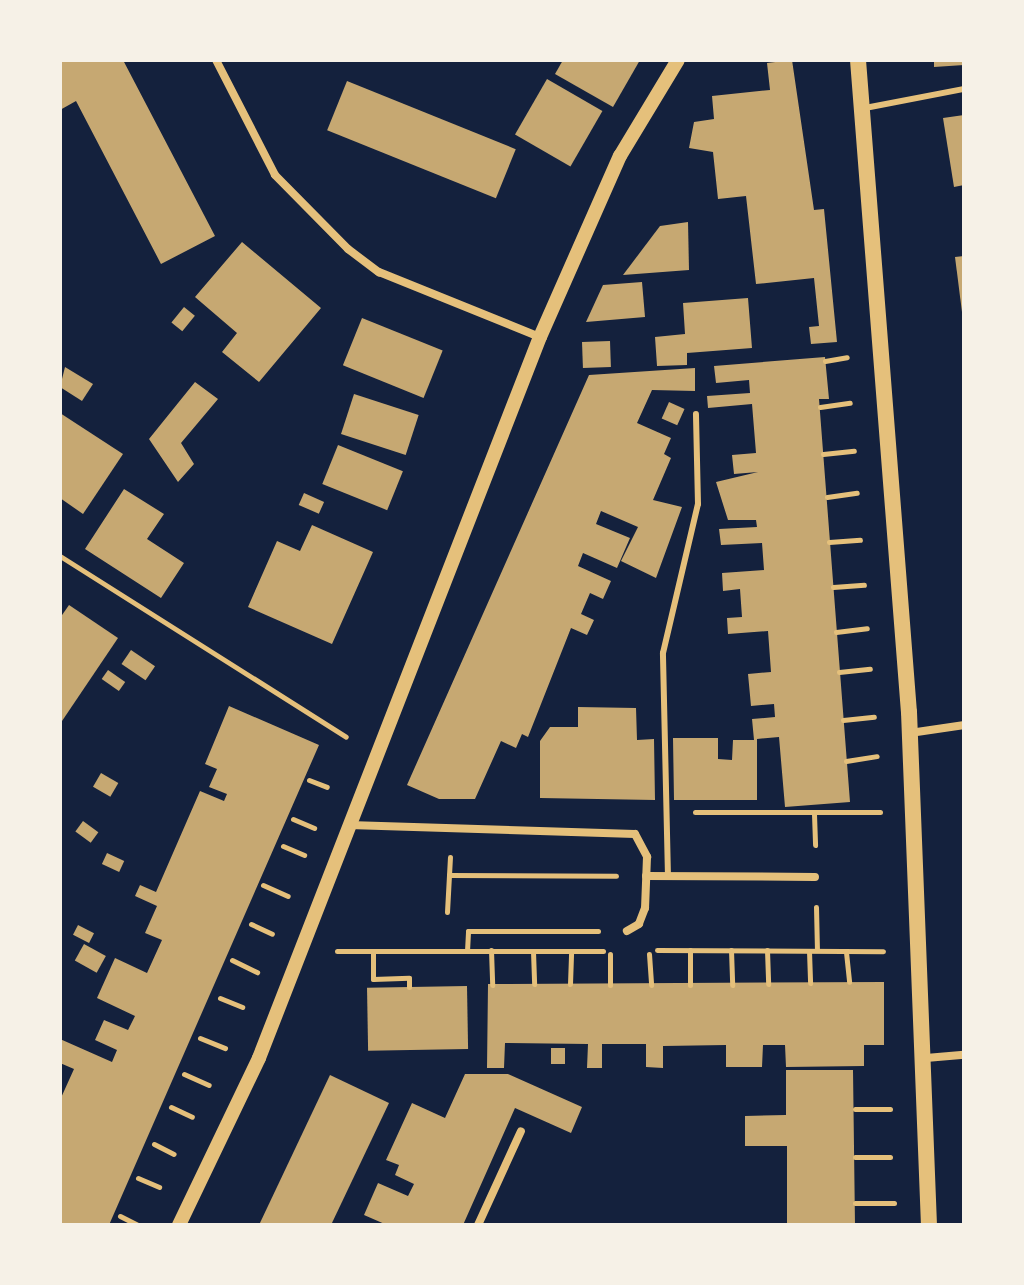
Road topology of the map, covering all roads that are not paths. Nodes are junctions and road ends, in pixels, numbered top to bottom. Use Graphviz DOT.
graph roads {
  1 [pos="216,60"];
  2 [pos="678,60"];
  3 [pos="858,60"];
  4 [pos="964,89"];
  5 [pos="863,109"];
  6 [pos="540,337"];
  7 [pos="696,414"];
  8 [pos="964,725"];
  9 [pos="910,733"];
  10 [pos="347,825"];
  11 [pos="646,876"];
  12 [pos="668,877"];
  13 [pos="815,877"];
  14 [pos="627,931"];
  15 [pos="964,1055"];
  16 [pos="926,1058"];
  17 [pos="521,1131"];
  18 [pos="179,1225"];
  19 [pos="478,1225"];
  20 [pos="929,1225"];
  1 -- 6 [label="street"];
  2 -- 6 [label="street"];
  3 -- 5 [label="main road"];
  4 -- 5 [label="lane"];
  5 -- 9 [label="main road"];
  6 -- 10 [label="street"];
  7 -- 12 [label="lane"];
  8 -- 9 [label="street"];
  9 -- 16 [label="main road"];
  10 -- 11 [label="street"];
  10 -- 18 [label="street"];
  11 -- 12 [label="street"];
  11 -- 14 [label="street"];
  12 -- 13 [label="street"];
  15 -- 16 [label="street"];
  16 -- 20 [label="main road"];
  17 -- 19 [label="street"];
}
